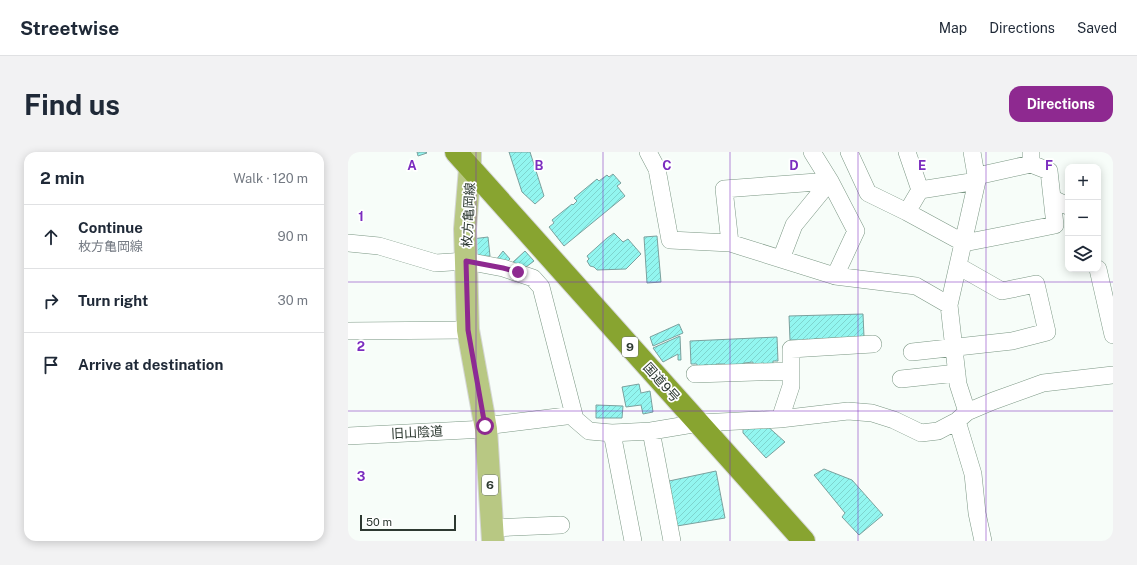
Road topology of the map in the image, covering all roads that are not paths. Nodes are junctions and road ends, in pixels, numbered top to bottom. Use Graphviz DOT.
graph roads {
  1 [pos="456,152"];
  2 [pos="648,152"];
  3 [pos="812,152"];
  4 [pos="849,152"];
  5 [pos="907,152"];
  6 [pos="972,152"];
  7 [pos="1031,158"];
  8 [pos="470,160"];
  9 [pos="977,178"];
  10 [pos="830,181"];
  11 [pos="920,190"];
  12 [pos="1060,203"];
  13 [pos="908,212"];
  14 [pos="348,243"];
  15 [pos="730,243"];
  16 [pos="964,243"];
  17 [pos="782,259"];
  18 [pos="466,261"];
  19 [pos="958,266"];
  20 [pos="1099,272"];
  21 [pos="835,276"];
  22 [pos="949,305"];
  23 [pos="348,330"];
  24 [pos="468,330"];
  25 [pos="1113,335"];
  26 [pos="872,344"];
  27 [pos="953,347"];
  28 [pos="912,352"];
  29 [pos="791,371"];
  30 [pos="957,373"];
  31 [pos="695,374"];
  32 [pos="1113,375"];
  33 [pos="901,379"];
  34 [pos="574,415"];
  35 [pos="962,417"];
  36 [pos="780,419"];
  37 [pos="699,423"];
  38 [pos="486,428"];
  39 [pos="651,431"];
  40 [pos="612,433"];
  41 [pos="348,436"];
  42 [pos="561,525"];
  43 [pos="493,535"];
  44 [pos="632,541"];
  45 [pos="672,541"];
  46 [pos="804,541"];
  47 [pos="983,541"];
  1 -- 8 [label="highway, 国道9号 / 9"];
  2 -- 15 [label="street"];
  3 -- 10 [label="street"];
  4 -- 13 [label="street"];
  5 -- 11 [label="street"];
  6 -- 9 [label="street"];
  7 -- 9 [label="street"];
  7 -- 12 [label="street"];
  8 -- 18 [label="main road, 枚方亀岡線 / 6"];
  8 -- 37 [label="highway, 国道9号 / 9"];
  9 -- 11 [label="street"];
  9 -- 16 [label="street"];
  10 -- 15 [label="street"];
  10 -- 17 [label="street"];
  10 -- 21 [label="street"];
  11 -- 13 [label="street"];
  12 -- 16 [label="street"];
  13 -- 16 [label="street"];
  14 -- 18 [label="street"];
  15 -- 17 [label="street"];
  16 -- 19 [label="street"];
  17 -- 21 [label="street"];
  18 -- 24 [label="main road, 枚方亀岡線 / 6"];
  18 -- 34 [label="street"];
  19 -- 22 [label="street"];
  19 -- 27 [label="street"];
  20 -- 25 [label="street"];
  21 -- 22 [label="street"];
  22 -- 27 [label="street"];
  23 -- 24 [label="street"];
  24 -- 38 [label="main road, 枚方亀岡線 / 6"];
  26 -- 29 [label="street"];
  27 -- 28 [label="street"];
  27 -- 30 [label="street"];
  29 -- 31 [label="street"];
  29 -- 36 [label="street"];
  30 -- 33 [label="street"];
  30 -- 35 [label="street"];
  32 -- 35 [label="street"];
  34 -- 38 [label="street, 旧山陰道"];
  34 -- 40 [label="street"];
  35 -- 36 [label="street"];
  35 -- 47 [label="street"];
  36 -- 37 [label="street"];
  37 -- 39 [label="street"];
  37 -- 46 [label="highway, 国道9号 / 9"];
  38 -- 41 [label="street, 旧山陰道"];
  38 -- 43 [label="main road, 枚方亀岡線 / 6"];
  39 -- 40 [label="street"];
  39 -- 45 [label="street"];
  40 -- 44 [label="street"];
  42 -- 43 [label="street"];
}
